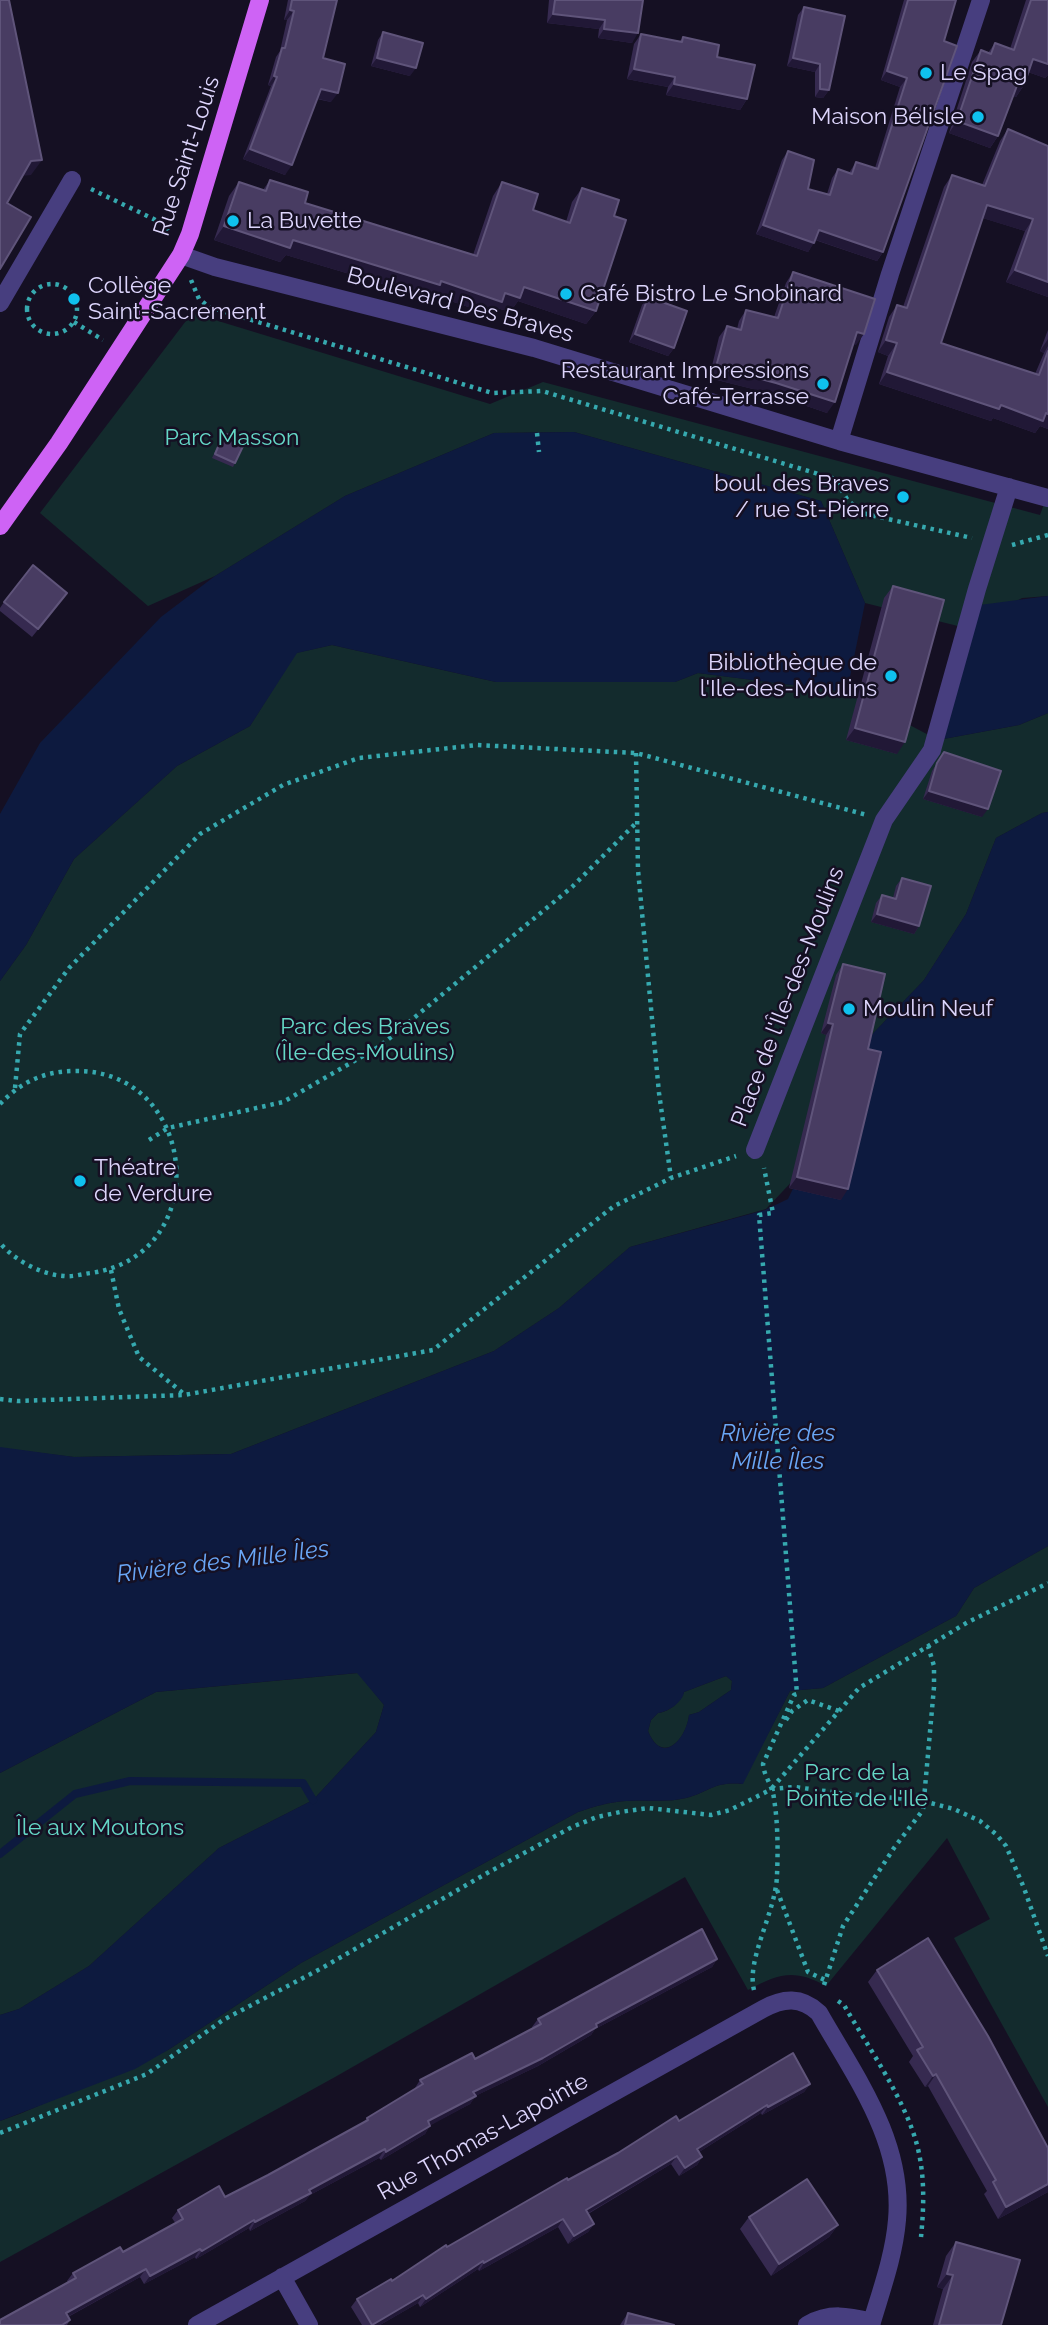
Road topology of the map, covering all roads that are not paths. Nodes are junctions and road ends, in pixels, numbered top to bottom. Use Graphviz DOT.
graph roads {
  1 [pos="260,0"];
  2 [pos="981,0"];
  3 [pos="72,180"];
  4 [pos="181,255"];
  5 [pos="0,303"];
  6 [pos="839,441"];
  7 [pos="1009,486"];
  8 [pos="1048,498"];
  9 [pos="0,524"];
  10 [pos="758,1154"];
  11 [pos="282,2277"];
  12 [pos="872,2323"];
  13 [pos="197,2325"];
  14 [pos="309,2325"];
  15 [pos="807,2325"];
  1 -- 4 [label="main road, Rue Saint-Louis"];
  2 -- 6 [label="street"];
  3 -- 5 [label="street"];
  4 -- 6 [label="street, Boulevard Des Braves"];
  4 -- 9 [label="main road, Rue Saint-Louis"];
  6 -- 7 [label="street, Boulevard Des Braves"];
  7 -- 8 [label="street, Boulevard Des Braves"];
  7 -- 10 [label="street, Place de l'Île-des-Moulins"];
  11 -- 12 [label="street, Rue Thomas-Lapointe"];
  11 -- 13 [label="street, Rue Thomas-Lapointe"];
  11 -- 14 [label="street"];
  12 -- 15 [label="street"];
}
